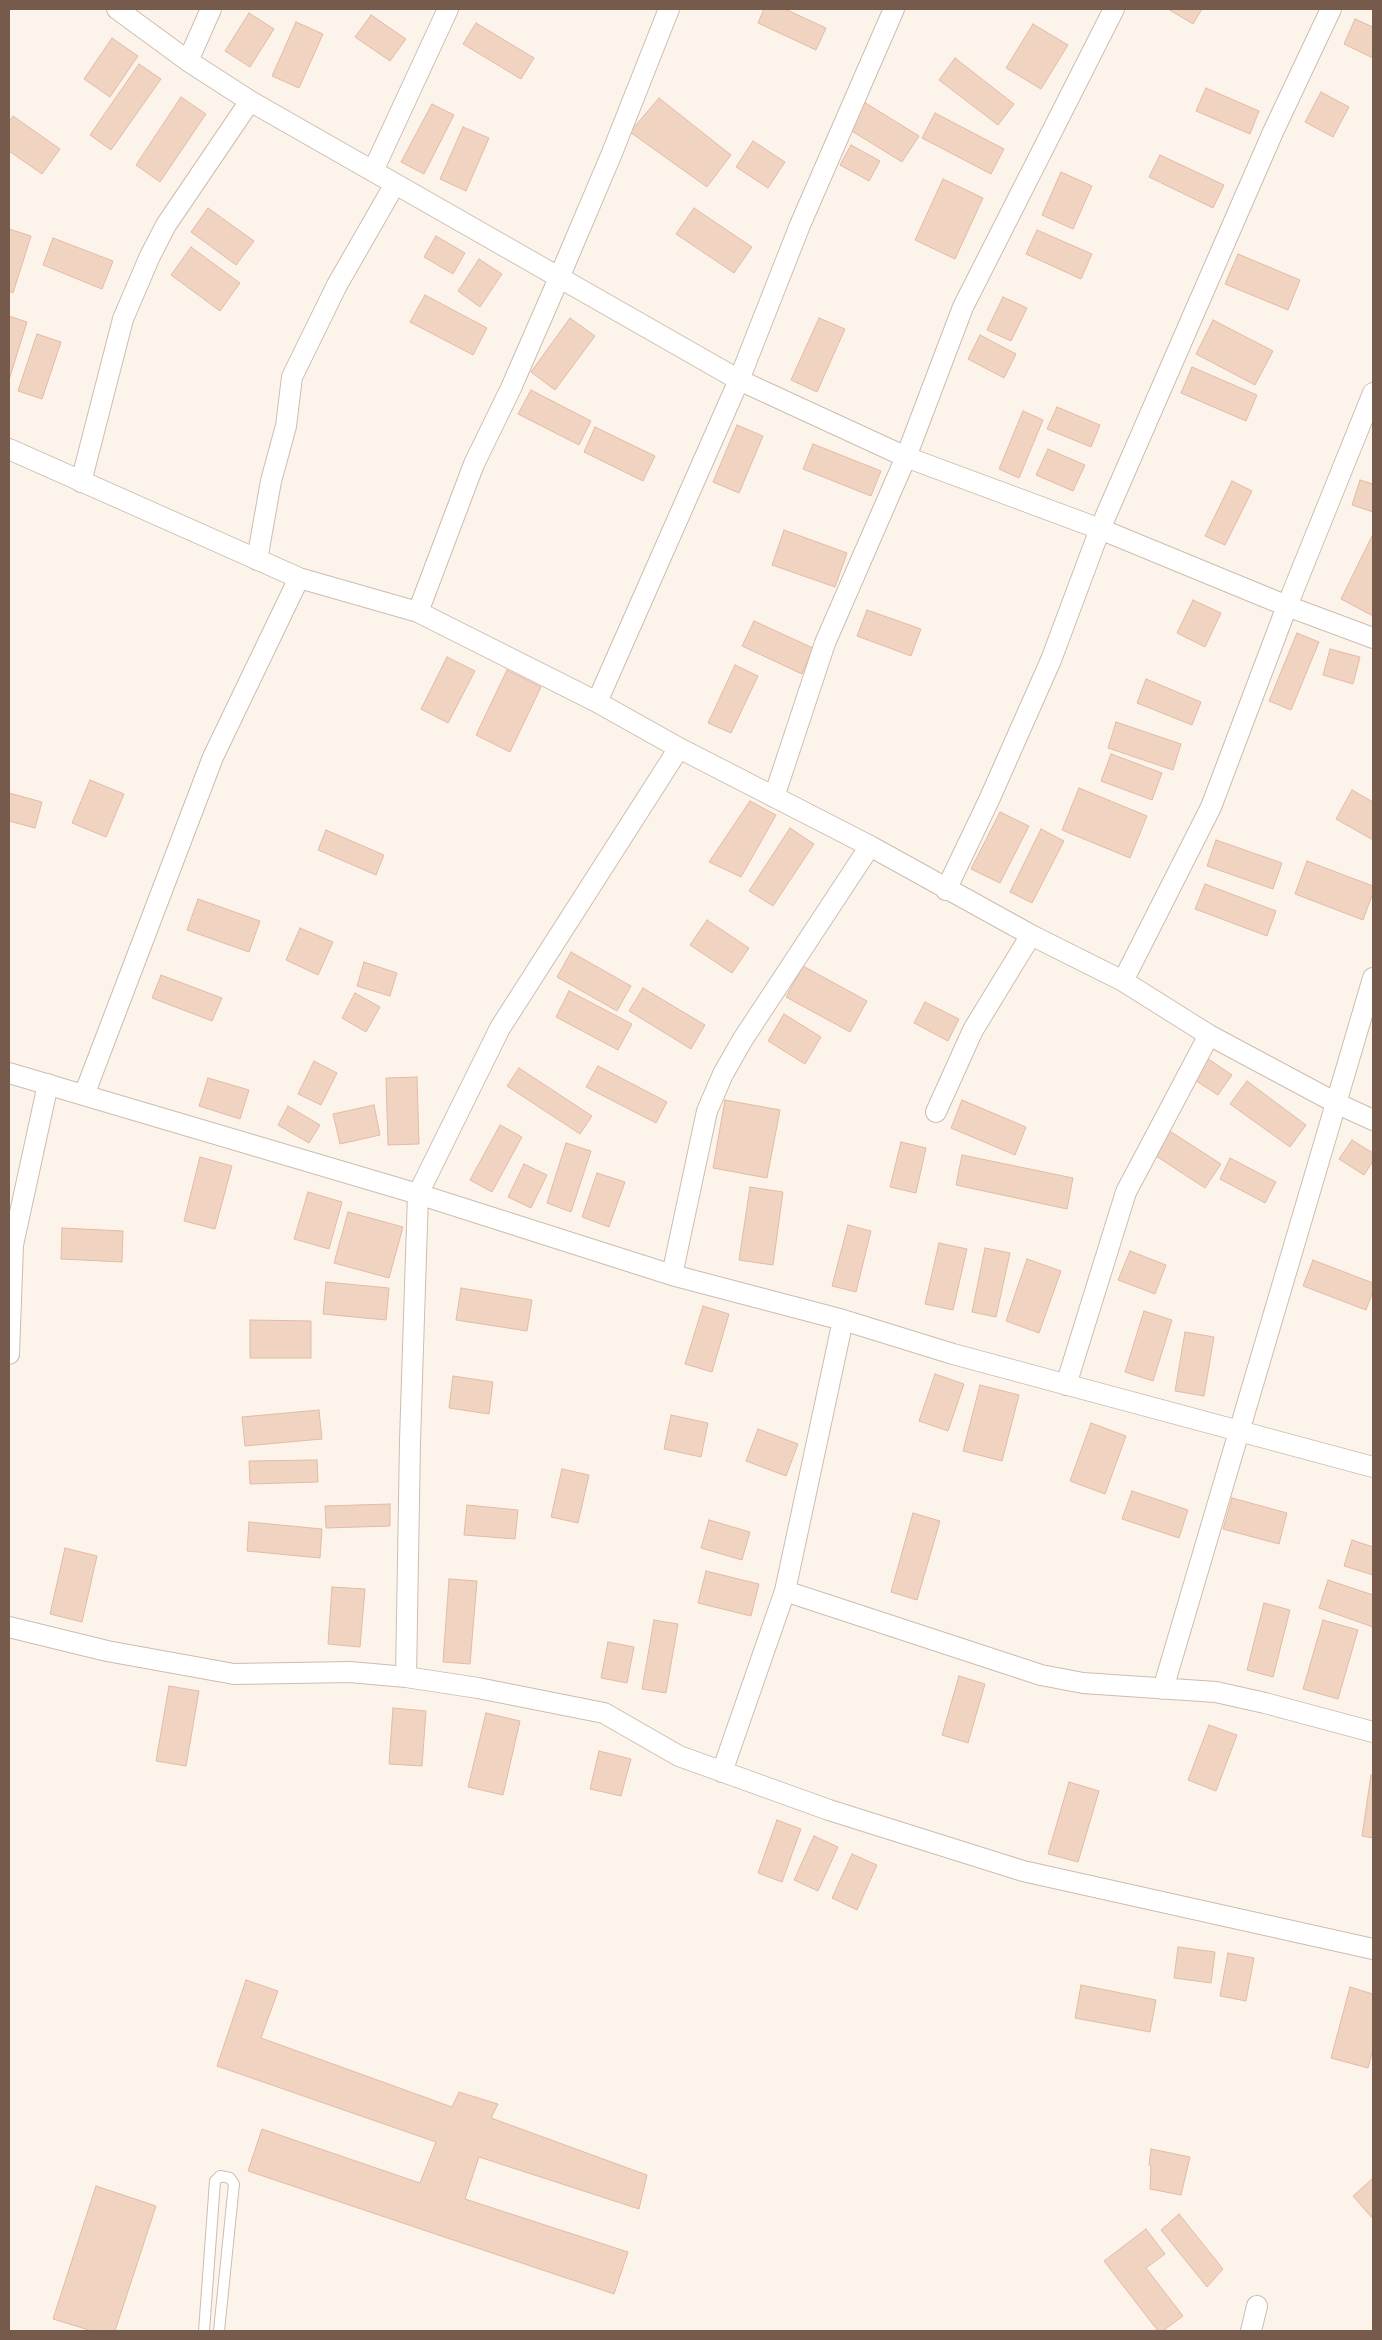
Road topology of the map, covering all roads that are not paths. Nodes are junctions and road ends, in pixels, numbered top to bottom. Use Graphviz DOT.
graph roads {
  1 [pos="117,9"];
  2 [pos="211,9"];
  3 [pos="448,9"];
  4 [pos="669,9"];
  5 [pos="894,9"];
  6 [pos="1114,9"];
  7 [pos="1331,9"];
  8 [pos="188,61"];
  9 [pos="250,101"];
  10 [pos="372,170"];
  11 [pos="395,184"];
  12 [pos="559,278"];
  13 [pos="739,380"];
  14 [pos="1373,393"];
  15 [pos="9,449"];
  16 [pos="906,457"];
  17 [pos="81,482"];
  18 [pos="1100,529"];
  19 [pos="257,560"];
  20 [pos="299,578"];
  21 [pos="1287,606"];
  22 [pos="418,612"];
  23 [pos="1373,638"];
  24 [pos="597,702"];
  25 [pos="680,748"];
  26 [pos="774,797"];
  27 [pos="870,846"];
  28 [pos="946,890"];
  29 [pos="1031,935"];
  30 [pos="1373,978"];
  31 [pos="1123,980"];
  32 [pos="1209,1035"];
  33 [pos="9,1073"];
  34 [pos="48,1084"];
  35 [pos="84,1095"];
  36 [pos="1338,1104"];
  37 [pos="936,1112"];
  38 [pos="1373,1120"];
  39 [pos="418,1194"];
  40 [pos="672,1275"];
  41 [pos="843,1320"];
  42 [pos="9,1354"];
  43 [pos="1066,1384"];
  44 [pos="1238,1431"];
  45 [pos="1373,1467"];
  46 [pos="785,1591"];
  47 [pos="9,1627"];
  48 [pos="406,1677"];
  49 [pos="1163,1689"];
  50 [pos="1373,1731"];
  51 [pos="722,1772"];
  52 [pos="1373,1949"];
  53 [pos="211,2243"];
  54 [pos="228,2244"];
  55 [pos="1257,2306"];
  56 [pos="204,2331"];
  57 [pos="219,2331"];
  58 [pos="1251,2331"];
  1 -- 8 [label="street"];
  2 -- 8 [label="street"];
  3 -- 10 [label="street"];
  4 -- 12 [label="street"];
  5 -- 13 [label="street"];
  6 -- 16 [label="street"];
  7 -- 18 [label="street"];
  8 -- 9 [label="street"];
  9 -- 10 [label="street"];
  9 -- 17 [label="street"];
  10 -- 11 [label="street"];
  11 -- 12 [label="street"];
  11 -- 19 [label="street"];
  12 -- 13 [label="street"];
  12 -- 22 [label="street"];
  13 -- 16 [label="street"];
  13 -- 24 [label="street"];
  14 -- 21 [label="street"];
  15 -- 17 [label="street"];
  16 -- 18 [label="street"];
  16 -- 26 [label="street"];
  17 -- 19 [label="street"];
  18 -- 21 [label="street"];
  18 -- 28 [label="street"];
  19 -- 20 [label="street"];
  20 -- 22 [label="street"];
  20 -- 35 [label="street"];
  21 -- 23 [label="street"];
  21 -- 31 [label="street"];
  22 -- 24 [label="street"];
  24 -- 25 [label="street"];
  25 -- 26 [label="street"];
  25 -- 39 [label="street"];
  26 -- 27 [label="street"];
  27 -- 28 [label="street"];
  27 -- 40 [label="street"];
  28 -- 29 [label="street"];
  29 -- 31 [label="street"];
  29 -- 37 [label="street"];
  30 -- 36 [label="street"];
  31 -- 32 [label="street"];
  32 -- 36 [label="street"];
  32 -- 43 [label="street"];
  33 -- 34 [label="street"];
  34 -- 35 [label="street"];
  34 -- 42 [label="street"];
  35 -- 39 [label="street"];
  36 -- 38 [label="street"];
  36 -- 44 [label="street"];
  39 -- 40 [label="street"];
  39 -- 48 [label="street"];
  40 -- 41 [label="street"];
  41 -- 43 [label="street"];
  41 -- 46 [label="street"];
  43 -- 44 [label="street"];
  44 -- 45 [label="street"];
  44 -- 49 [label="street"];
  46 -- 49 [label="street"];
  46 -- 51 [label="street"];
  47 -- 48 [label="street"];
  48 -- 51 [label="street"];
  49 -- 50 [label="street"];
  51 -- 52 [label="street"];
  53 -- 54 [label="lane"];
  53 -- 54 [label="lane"];
  53 -- 56 [label="lane"];
  54 -- 57 [label="lane"];
  55 -- 58 [label="street"];
}
